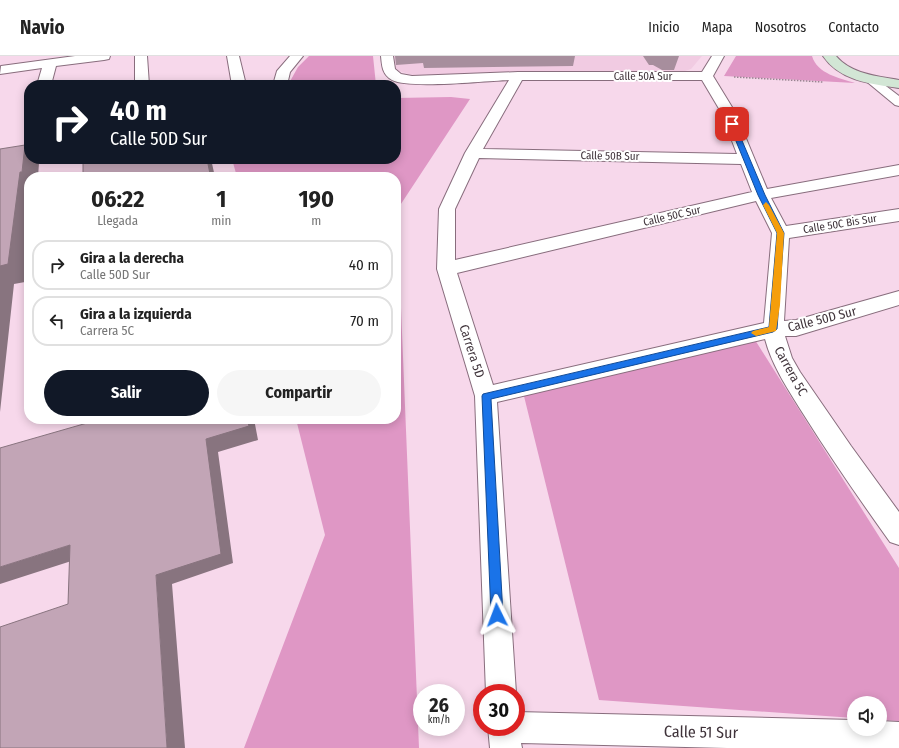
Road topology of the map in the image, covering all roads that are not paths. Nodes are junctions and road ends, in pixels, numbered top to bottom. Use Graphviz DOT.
graph roads {
  1 [pos="104,56"];
  2 [pos="141,56"];
  3 [pos="233,56"];
  4 [pos="297,56"];
  5 [pos="387,56"];
  6 [pos="718,56"];
  7 [pos="829,56"];
  8 [pos="50,64"];
  9 [pos="1,70"];
  10 [pos="518,76"];
  11 [pos="706,76"];
  12 [pos="870,79"];
  13 [pos="45,80"];
  14 [pos="142,80"];
  15 [pos="238,80"];
  16 [pos="281,80"];
  17 [pos="899,84"];
  18 [pos="899,102"];
  19 [pos="473,153"];
  20 [pos="746,159"];
  21 [pos="899,170"];
  22 [pos="761,195"];
  23 [pos="899,215"];
  24 [pos="780,233"];
  25 [pos="446,269"];
  26 [pos="899,298"];
  27 [pos="773,329"];
  28 [pos="486,396"];
  29 [pos="899,533"];
  30 [pos="501,684"];
  31 [pos="525,728"];
  32 [pos="504,736"];
  33 [pos="883,740"];
  34 [pos="506,748"];
  1 -- 8 [label="street"];
  2 -- 14 [label="street"];
  3 -- 15 [label="street"];
  4 -- 16 [label="street"];
  5 -- 10 [label="street, Calle 50A Sur"];
  6 -- 11 [label="street"];
  7 -- 12 [label="street"];
  8 -- 9 [label="street"];
  8 -- 13 [label="street"];
  10 -- 11 [label="street, Calle 50A Sur"];
  10 -- 19 [label="street, Carrera 5D"];
  11 -- 20 [label="street"];
  12 -- 17 [label="street"];
  12 -- 18 [label="lane"];
  19 -- 20 [label="street, Calle 50B Sur"];
  19 -- 25 [label="street, Carrera 5D"];
  20 -- 22 [label="street"];
  21 -- 22 [label="street, Calle 50C Sur"];
  22 -- 24 [label="street"];
  22 -- 25 [label="street, Calle 50C Sur"];
  23 -- 24 [label="street, Calle 50C Bis Sur"];
  24 -- 27 [label="street, Carrera 5C"];
  25 -- 28 [label="street, Carrera 5D"];
  26 -- 27 [label="street, Calle 50D Sur"];
  27 -- 28 [label="street, Calle 50D Sur"];
  27 -- 29 [label="street, Carrera 5C"];
  28 -- 30 [label="street, Carrera 5D"];
  31 -- 33 [label="street, Calle 51 Sur"];
  32 -- 34 [label="street"];
}
